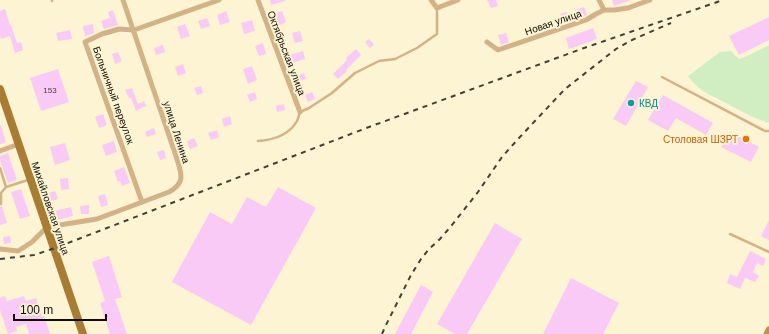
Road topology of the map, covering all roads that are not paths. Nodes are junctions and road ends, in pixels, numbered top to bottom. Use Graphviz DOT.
graph roads {
  1 [pos="123,0"];
  2 [pos="220,0"];
  3 [pos="258,0"];
  4 [pos="431,0"];
  5 [pos="458,0"];
  6 [pos="599,0"];
  7 [pos="650,0"];
  8 [pos="437,8"];
  9 [pos="604,10"];
  10 [pos="134,30"];
  11 [pos="487,42"];
  12 [pos="662,77"];
  13 [pos="0,89"];
  14 [pos="300,112"];
  15 [pos="765,131"];
  16 [pos="769,131"];
  17 [pos="769,134"];
  18 [pos="258,141"];
  19 [pos="19,144"];
  20 [pos="0,151"];
  21 [pos="0,168"];
  22 [pos="31,179"];
  23 [pos="6,187"];
  24 [pos="142,202"];
  25 [pos="0,204"];
  26 [pos="47,227"];
  27 [pos="730,234"];
  28 [pos="0,249"];
  29 [pos="769,252"];
  30 [pos="769,330"];
  31 [pos="83,334"];
  32 [pos="767,334"];
  1 -- 10 [label="street, улица Ленина"];
  2 -- 10 [label="street"];
  3 -- 14 [label="street, Октябрьская улица"];
  4 -- 8 [label="street"];
  5 -- 8 [label="street"];
  6 -- 9 [label="street"];
  7 -- 9 [label="street, Новая улица"];
  8 -- 14 [label="lane"];
  9 -- 11 [label="street, Новая улица"];
  10 -- 24 [label="street, улица Ленина"];
  10 -- 24 [label="street, Больничный переулок"];
  12 -- 15 [label="lane"];
  13 -- 19 [label="main road, Михайловская улица"];
  14 -- 18 [label="lane"];
  15 -- 16 [label="lane"];
  15 -- 17 [label="lane"];
  19 -- 20 [label="street"];
  19 -- 22 [label="main road, Михайловская улица"];
  21 -- 23 [label="lane"];
  22 -- 23 [label="lane"];
  22 -- 26 [label="main road, Михайловская улица"];
  23 -- 25 [label="lane"];
  24 -- 26 [label="street, улица Ленина"];
  26 -- 28 [label="street"];
  26 -- 31 [label="main road, Михайловская улица"];
  27 -- 29 [label="lane"];
  30 -- 32 [label="main road"];
}
